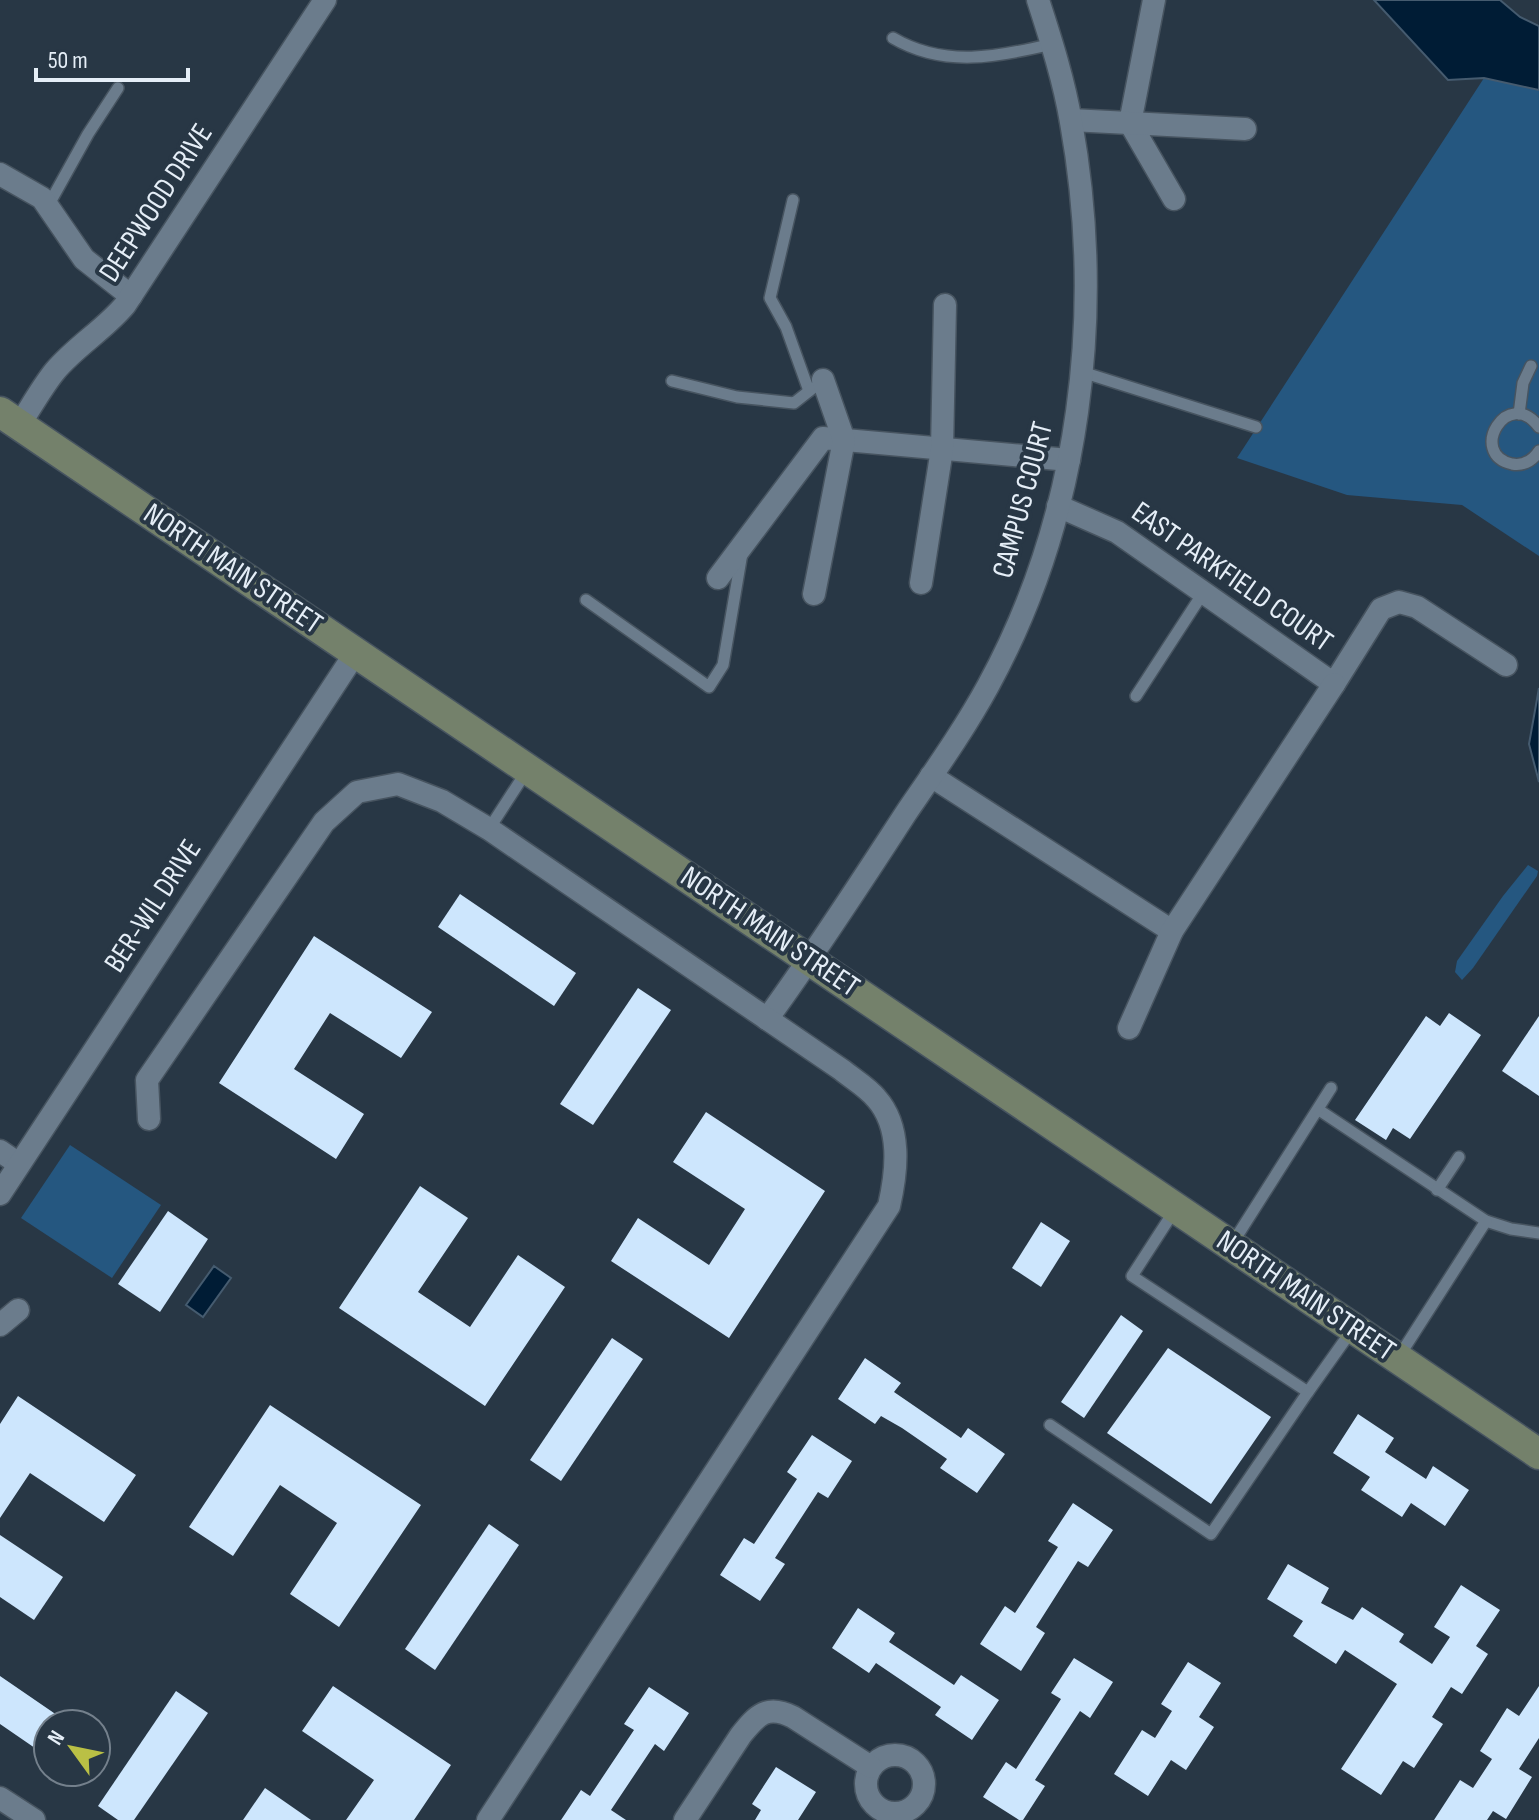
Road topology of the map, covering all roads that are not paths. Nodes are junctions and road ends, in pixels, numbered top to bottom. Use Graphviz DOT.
graph roads {
  1 [pos="325,0"];
  2 [pos="1038,0"];
  3 [pos="1154,0"];
  4 [pos="893,38"];
  5 [pos="1052,44"];
  6 [pos="118,88"];
  7 [pos="1071,120"];
  8 [pos="1130,123"];
  9 [pos="1245,129"];
  10 [pos="0,174"];
  11 [pos="1174,199"];
  12 [pos="793,200"];
  13 [pos="48,206"];
  14 [pos="131,296"];
  15 [pos="945,305"];
  16 [pos="1531,366"];
  17 [pos="1082,372"];
  18 [pos="672,381"];
  19 [pos="816,386"];
  20 [pos="1519,414"];
  21 [pos="10,418"];
  22 [pos="1256,427"];
  23 [pos="1539,427"];
  24 [pos="844,440"];
  25 [pos="942,449"];
  26 [pos="1539,451"];
  27 [pos="1069,460"];
  28 [pos="1058,506"];
  29 [pos="743,545"];
  30 [pos="718,578"];
  31 [pos="921,583"];
  32 [pos="1203,593"];
  33 [pos="814,594"];
  34 [pos="586,600"];
  35 [pos="356,652"];
  36 [pos="1506,665"];
  37 [pos="1334,684"];
  38 [pos="1136,696"];
  39 [pos="528,769"];
  40 [pos="931,776"];
  41 [pos="489,829"];
  42 [pos="1172,931"];
  43 [pos="810,960"];
  44 [pos="767,1019"];
  45 [pos="1129,1028"];
  46 [pos="1331,1088"];
  47 [pos="1319,1110"];
  48 [pos="149,1119"];
  49 [pos="0,1151"];
  50 [pos="1459,1157"];
  51 [pos="19,1164"];
  52 [pos="1437,1190"];
  53 [pos="0,1194"];
  54 [pos="1177,1208"];
  55 [pos="1486,1221"];
  56 [pos="1539,1233"];
  57 [pos="1231,1245"];
  58 [pos="1353,1329"];
  59 [pos="1398,1358"];
  60 [pos="1308,1392"];
  61 [pos="1050,1425"];
  62 [pos="1539,1454"];
  63 [pos="871,1767"];
  64 [pos="0,1798"];
  65 [pos="34,1820"];
  66 [pos="488,1820"];
  67 [pos="685,1820"];
  1 -- 14 [label="street, DEEPWOOD DRIVE"];
  2 -- 5 [label="street, CAMPUS COURT"];
  3 -- 8 [label="street"];
  4 -- 5 [label="lane"];
  5 -- 7 [label="street, CAMPUS COURT"];
  6 -- 13 [label="lane"];
  7 -- 8 [label="street"];
  7 -- 17 [label="street, CAMPUS COURT"];
  8 -- 9 [label="street"];
  8 -- 11 [label="street"];
  10 -- 13 [label="street"];
  12 -- 19 [label="lane"];
  13 -- 14 [label="street"];
  14 -- 21 [label="street, DEEPWOOD DRIVE"];
  15 -- 25 [label="street"];
  16 -- 20 [label="lane"];
  17 -- 22 [label="lane"];
  17 -- 27 [label="street, CAMPUS COURT"];
  18 -- 19 [label="lane"];
  19 -- 24 [label="street"];
  20 -- 23 [label="lane"];
  20 -- 26 [label="lane"];
  21 -- 35 [label="main road, NORTH MAIN STREET"];
  24 -- 25 [label="street"];
  24 -- 29 [label="street"];
  24 -- 33 [label="street"];
  25 -- 27 [label="street"];
  25 -- 31 [label="street"];
  27 -- 28 [label="street, CAMPUS COURT"];
  28 -- 32 [label="street, EAST PARKFIELD COURT"];
  28 -- 40 [label="street, CAMPUS COURT"];
  29 -- 30 [label="street"];
  29 -- 34 [label="lane"];
  32 -- 37 [label="street, EAST PARKFIELD COURT"];
  32 -- 38 [label="lane"];
  35 -- 39 [label="main road, NORTH MAIN STREET"];
  35 -- 51 [label="street, BER-WIL DRIVE"];
  36 -- 37 [label="street, EAST PARKFIELD COURT"];
  37 -- 42 [label="street"];
  39 -- 41 [label="lane"];
  39 -- 43 [label="main road, NORTH MAIN STREET"];
  40 -- 42 [label="street"];
  40 -- 43 [label="street, CAMPUS COURT"];
  41 -- 44 [label="street"];
  41 -- 48 [label="street"];
  42 -- 45 [label="street"];
  43 -- 44 [label="street, CAMPUS COURT"];
  43 -- 54 [label="main road, NORTH MAIN STREET"];
  44 -- 66 [label="street"];
  46 -- 47 [label="lane"];
  47 -- 52 [label="lane"];
  47 -- 57 [label="lane"];
  49 -- 51 [label="street"];
  50 -- 52 [label="lane"];
  51 -- 53 [label="street, BER-WIL DRIVE"];
  52 -- 55 [label="lane"];
  54 -- 57 [label="main road, NORTH MAIN STREET"];
  54 -- 60 [label="lane"];
  55 -- 56 [label="lane"];
  55 -- 59 [label="lane"];
  57 -- 58 [label="main road, NORTH MAIN STREET"];
  58 -- 59 [label="main road, NORTH MAIN STREET"];
  58 -- 60 [label="lane"];
  59 -- 62 [label="main road, NORTH MAIN STREET"];
  60 -- 61 [label="lane"];
  63 -- 67 [label="street"];
  64 -- 65 [label="street"];
}
